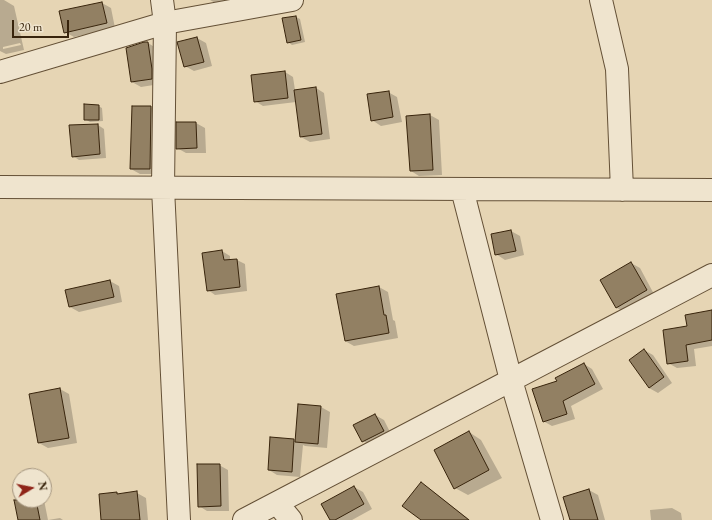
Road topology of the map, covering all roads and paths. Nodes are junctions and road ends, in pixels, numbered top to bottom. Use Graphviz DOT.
graph roads {
  1 [pos="162,0"];
  2 [pos="292,0"];
  3 [pos="601,0"];
  4 [pos="165,23"];
  5 [pos="0,72"];
  6 [pos="0,187"];
  7 [pos="163,188"];
  8 [pos="462,189"];
  9 [pos="622,190"];
  10 [pos="712,190"];
  11 [pos="712,275"];
  12 [pos="511,380"];
  13 [pos="277,503"];
  14 [pos="179,520"];
  15 [pos="244,520"];
  16 [pos="291,520"];
  17 [pos="552,520"];
  1 -- 4 [label="street"];
  2 -- 4 [label="street"];
  3 -- 9 [label="street"];
  4 -- 5 [label="street"];
  4 -- 7 [label="street"];
  6 -- 7 [label="street"];
  7 -- 8 [label="street"];
  7 -- 14 [label="street"];
  8 -- 9 [label="street"];
  8 -- 12 [label="street"];
  9 -- 10 [label="street"];
  11 -- 12 [label="street"];
  12 -- 13 [label="street"];
  12 -- 17 [label="street"];
  13 -- 15 [label="street"];
  13 -- 16 [label="street"];
}
